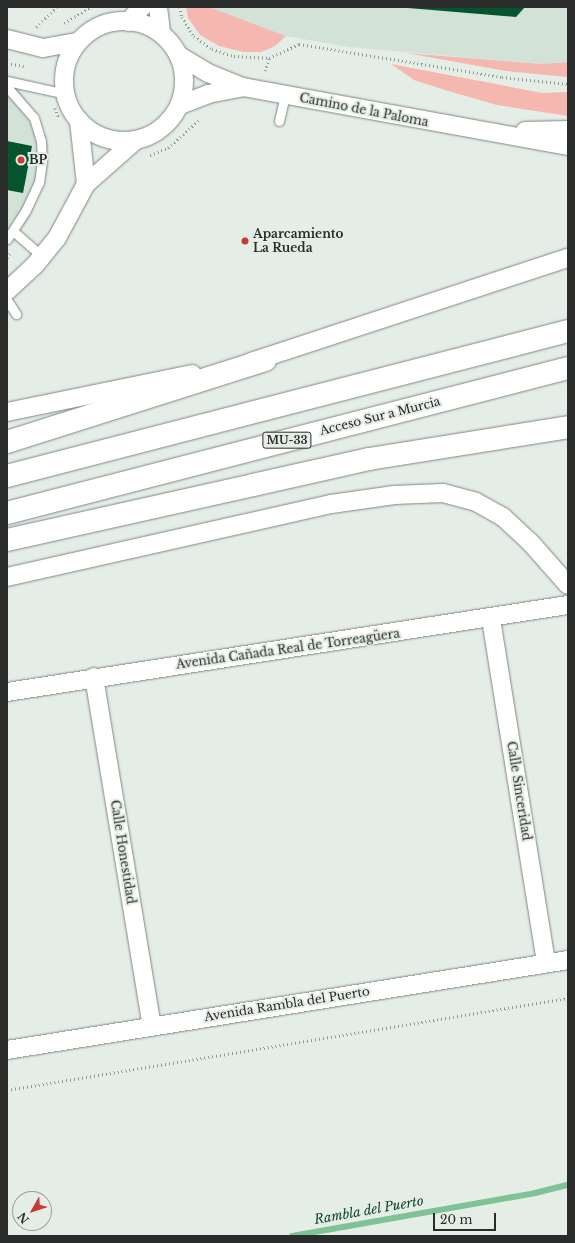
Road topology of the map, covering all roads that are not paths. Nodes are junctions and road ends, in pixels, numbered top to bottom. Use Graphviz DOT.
graph roads {
  1 [pos="142,7"];
  2 [pos="158,7"];
  3 [pos="128,22"];
  4 [pos="161,32"];
  5 [pos="7,39"];
  6 [pos="77,42"];
  7 [pos="43,48"];
  8 [pos="178,55"];
  9 [pos="65,65"];
  10 [pos="7,81"];
  11 [pos="7,87"];
  12 [pos="252,89"];
  13 [pos="66,94"];
  14 [pos="285,95"];
  15 [pos="180,105"];
  16 [pos="79,121"];
  17 [pos="279,121"];
  18 [pos="568,130"];
  19 [pos="485,132"];
  20 [pos="135,141"];
  21 [pos="568,146"];
  22 [pos="568,157"];
  23 [pos="86,184"];
  24 [pos="13,231"];
  25 [pos="7,239"];
  26 [pos="42,256"];
  27 [pos="568,258"];
  28 [pos="7,291"];
  29 [pos="7,300"];
  30 [pos="16,314"];
  31 [pos="568,331"];
  32 [pos="265,360"];
  33 [pos="568,368"];
  34 [pos="7,412"];
  35 [pos="568,427"];
  36 [pos="7,442"];
  37 [pos="7,476"];
  38 [pos="7,513"];
  39 [pos="7,540"];
  40 [pos="7,576"];
  41 [pos="568,586"];
  42 [pos="568,605"];
  43 [pos="491,619"];
  44 [pos="94,678"];
  45 [pos="7,692"];
  46 [pos="568,960"];
  47 [pos="546,963"];
  48 [pos="152,1026"];
  49 [pos="7,1050"];
  1 -- 3 [label="street"];
  2 -- 4 [label="street"];
  3 -- 4 [label="street"];
  3 -- 6 [label="street"];
  4 -- 8 [label="street"];
  5 -- 7 [label="street"];
  6 -- 7 [label="street"];
  6 -- 9 [label="street"];
  7 -- 9 [label="street"];
  8 -- 12 [label="street, Camino de la Paloma"];
  8 -- 15 [label="street"];
  9 -- 13 [label="street"];
  10 -- 13 [label="lane"];
  11 -- 24 [label="lane"];
  12 -- 14 [label="street, Camino de la Paloma"];
  12 -- 15 [label="street, Camino de la Paloma"];
  13 -- 16 [label="street"];
  14 -- 17 [label="lane"];
  14 -- 19 [label="street, Camino de la Paloma"];
  15 -- 20 [label="street"];
  16 -- 20 [label="street"];
  16 -- 23 [label="street"];
  18 -- 19 [label="street, Camino de la Paloma"];
  19 -- 21 [label="street, Camino de la Paloma"];
  19 -- 22 [label="street, Camino de la Paloma"];
  20 -- 23 [label="street"];
  23 -- 26 [label="street"];
  24 -- 25 [label="lane"];
  24 -- 26 [label="lane"];
  26 -- 28 [label="street"];
  27 -- 32 [label="street"];
  29 -- 30 [label="lane"];
  31 -- 37 [label="highway"];
  32 -- 34 [label="street"];
  32 -- 36 [label="highway"];
  33 -- 38 [label="highway, Acceso Sur a Murcia / MU-33"];
  35 -- 39 [label="highway"];
  40 -- 41 [label="street"];
  42 -- 43 [label="street, Avenida Cañada Real de Torreagüera"];
  43 -- 44 [label="street, Avenida Cañada Real de Torreagüera"];
  43 -- 47 [label="street, Calle Sinceridad"];
  44 -- 45 [label="street, Avenida Cañada Real de Torreagüera"];
  44 -- 48 [label="street, Calle Honestidad"];
  46 -- 47 [label="street, Avenida Rambla del Puerto"];
  47 -- 48 [label="street, Avenida Rambla del Puerto"];
  48 -- 49 [label="street, Avenida Rambla del Puerto"];
}
